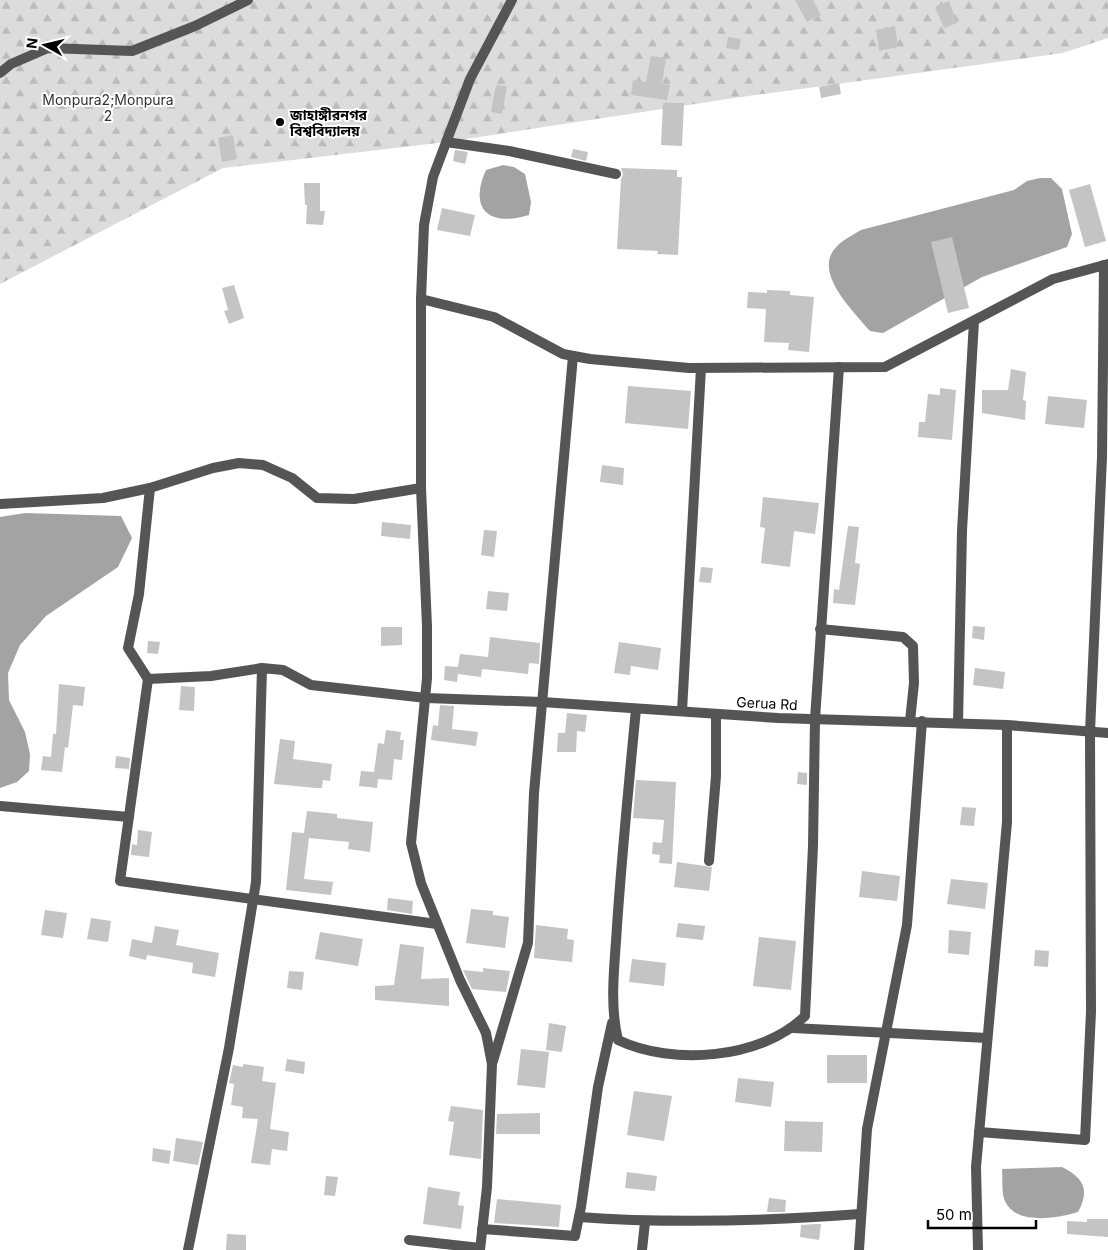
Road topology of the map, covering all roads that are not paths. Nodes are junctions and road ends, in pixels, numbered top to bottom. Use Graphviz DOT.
graph roads {
  1 [pos="248,0"];
  2 [pos="512,0"];
  3 [pos="507,5"];
  4 [pos="0,73"];
  5 [pos="446,142"];
  6 [pos="616,174"];
  7 [pos="1106,265"];
  8 [pos="421,299"];
  9 [pos="974,321"];
  10 [pos="573,356"];
  11 [pos="839,367"];
  12 [pos="701,368"];
  13 [pos="150,488"];
  14 [pos="421,488"];
  15 [pos="0,504"];
  16 [pos="1104,513"];
  17 [pos="820,629"];
  18 [pos="262,668"];
  19 [pos="148,679"];
  20 [pos="426,698"];
  21 [pos="542,702"];
  22 [pos="636,708"];
  23 [pos="682,711"];
  24 [pos="716,714"];
  25 [pos="815,718"];
  26 [pos="910,721"];
  27 [pos="922,721"];
  28 [pos="958,723"];
  29 [pos="1007,725"];
  30 [pos="1090,732"];
  31 [pos="1108,733"];
  32 [pos="0,806"];
  33 [pos="129,817"];
  34 [pos="709,861"];
  35 [pos="253,900"];
  36 [pos="437,924"];
  37 [pos="613,1019"];
  38 [pos="793,1028"];
  39 [pos="884,1032"];
  40 [pos="987,1038"];
  41 [pos="492,1064"];
  42 [pos="979,1132"];
  43 [pos="860,1214"];
  44 [pos="579,1217"];
  45 [pos="645,1222"];
  46 [pos="482,1229"];
  47 [pos="409,1240"];
  48 [pos="480,1249"];
  49 [pos="188,1250"];
  50 [pos="642,1250"];
  51 [pos="859,1250"];
  52 [pos="978,1250"];
  1 -- 4 [label="street"];
  2 -- 3 [label="street"];
  3 -- 5 [label="street"];
  5 -- 6 [label="street"];
  5 -- 8 [label="street"];
  7 -- 9 [label="street"];
  7 -- 16 [label="street"];
  8 -- 10 [label="street"];
  8 -- 14 [label="street"];
  9 -- 11 [label="street"];
  9 -- 28 [label="street"];
  10 -- 12 [label="street"];
  10 -- 21 [label="street"];
  11 -- 12 [label="street"];
  11 -- 17 [label="street"];
  12 -- 23 [label="street"];
  13 -- 14 [label="street"];
  13 -- 15 [label="street"];
  13 -- 19 [label="street"];
  14 -- 20 [label="street"];
  16 -- 30 [label="street"];
  17 -- 25 [label="street"];
  17 -- 26 [label="street"];
  18 -- 19 [label="street, Gerua Rd"];
  18 -- 20 [label="street, Gerua Rd"];
  18 -- 35 [label="street"];
  19 -- 33 [label="street"];
  20 -- 21 [label="street, Gerua Rd"];
  20 -- 36 [label="street"];
  21 -- 22 [label="street, Gerua Rd"];
  21 -- 41 [label="street"];
  22 -- 23 [label="street, Gerua Rd"];
  22 -- 37 [label="street"];
  23 -- 24 [label="street, Gerua Rd"];
  24 -- 25 [label="street, Gerua Rd"];
  24 -- 34 [label="street"];
  25 -- 26 [label="street, Gerua Rd"];
  25 -- 38 [label="street"];
  26 -- 27 [label="street, Gerua Rd"];
  27 -- 28 [label="street, Gerua Rd"];
  27 -- 39 [label="street"];
  28 -- 29 [label="street, Gerua Rd"];
  29 -- 30 [label="street, Gerua Rd"];
  29 -- 40 [label="street"];
  30 -- 31 [label="street, Gerua Rd"];
  30 -- 42 [label="street"];
  32 -- 33 [label="street"];
  33 -- 35 [label="street"];
  35 -- 36 [label="street"];
  35 -- 49 [label="street"];
  36 -- 41 [label="street"];
  37 -- 38 [label="street"];
  37 -- 44 [label="street"];
  38 -- 39 [label="street"];
  39 -- 40 [label="street"];
  39 -- 43 [label="street"];
  40 -- 42 [label="street"];
  41 -- 46 [label="street"];
  42 -- 52 [label="street"];
  43 -- 45 [label="street"];
  43 -- 51 [label="street"];
  44 -- 45 [label="street"];
  44 -- 46 [label="street"];
  45 -- 50 [label="street"];
  46 -- 48 [label="street"];
  47 -- 48 [label="street"];
}
